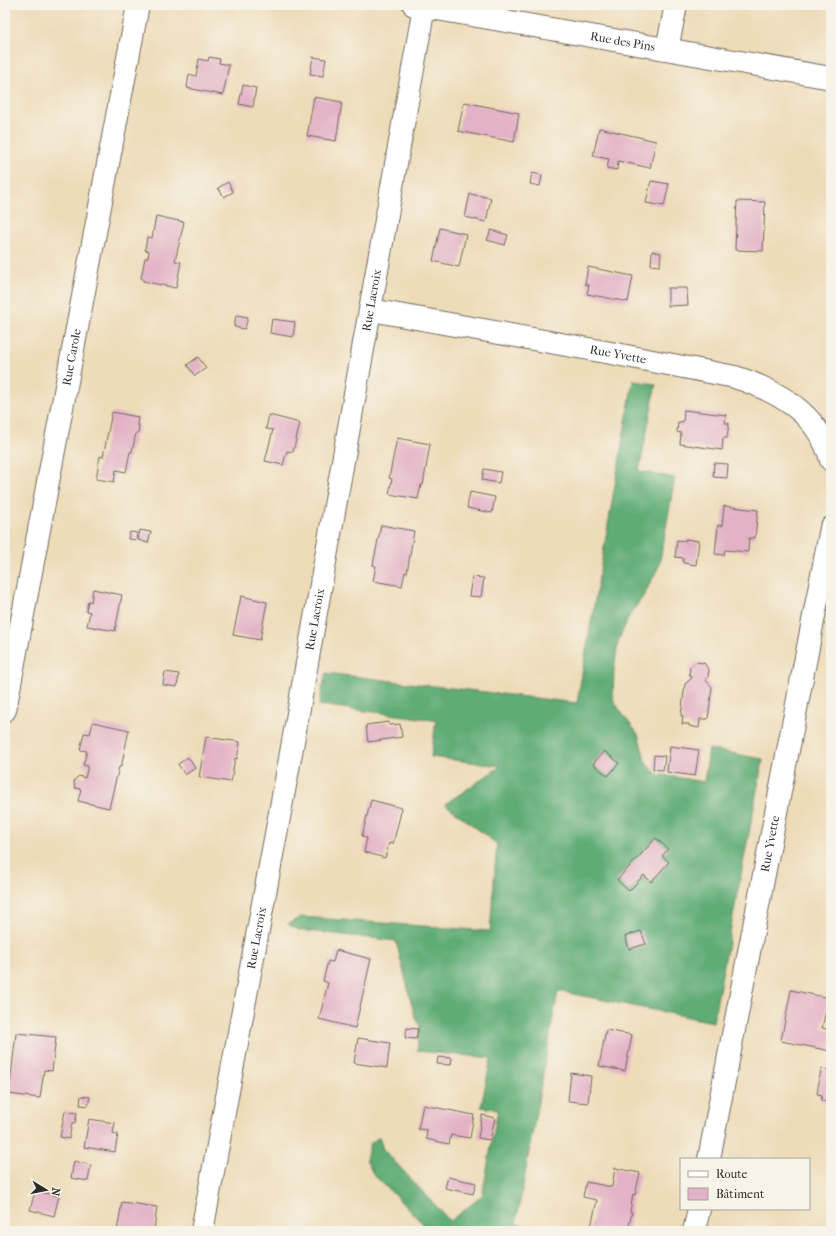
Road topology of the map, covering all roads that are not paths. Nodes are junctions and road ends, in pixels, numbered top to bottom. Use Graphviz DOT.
graph roads {
  1 [pos="138,5"];
  2 [pos="676,5"];
  3 [pos="419,6"];
  4 [pos="667,49"];
  5 [pos="831,78"];
  6 [pos="371,310"];
  7 [pos="831,460"];
  8 [pos="831,528"];
  9 [pos="5,710"];
  10 [pos="709,1158"];
  11 [pos="699,1210"];
  12 [pos="202,1231"];
  13 [pos="694,1231"];
  1 -- 9 [label="street, Rue Carole"];
  2 -- 4 [label="street"];
  3 -- 4 [label="street, Rue des Pins"];
  3 -- 6 [label="street, Rue Lacroix"];
  4 -- 5 [label="street, Rue des Pins"];
  6 -- 7 [label="street, Rue Yvette"];
  6 -- 12 [label="street, Rue Lacroix"];
  8 -- 10 [label="street, Rue Yvette"];
  11 -- 13 [label="street"];
}
